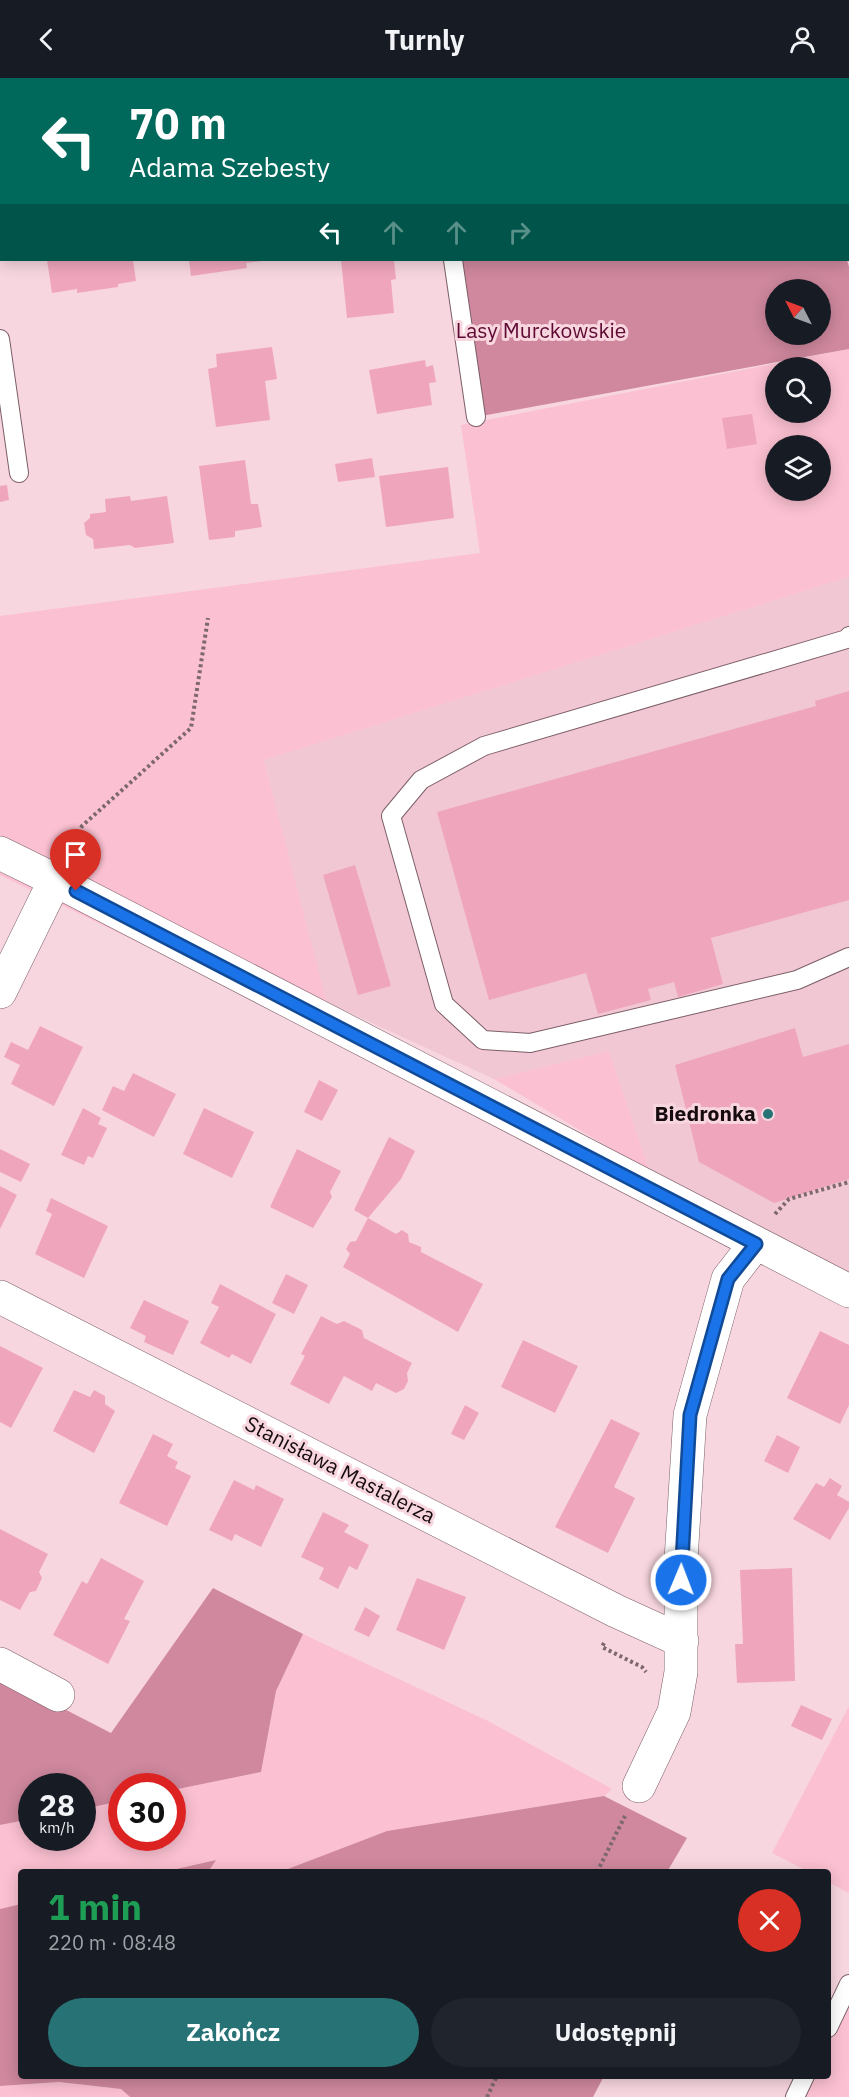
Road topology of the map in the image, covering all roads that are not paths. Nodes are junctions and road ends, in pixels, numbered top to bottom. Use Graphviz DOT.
graph roads {
  1 [pos="453,261"];
  2 [pos="0,339"];
  3 [pos="476,417"];
  4 [pos="19,473"];
  5 [pos="848,639"];
  6 [pos="0,853"];
  7 [pos="55,880"];
  8 [pos="849,957"];
  9 [pos="0,992"];
  10 [pos="756,1244"];
  11 [pos="849,1291"];
  12 [pos="0,1297"];
  13 [pos="682,1641"];
  14 [pos="0,1664"];
  15 [pos="58,1695"];
  16 [pos="639,1786"];
  17 [pos="849,1984"];
  18 [pos="831,2022"];
  19 [pos="804,2079"];
  20 [pos="795,2097"];
  1 -- 3 [label="lane"];
  2 -- 4 [label="lane"];
  5 -- 8 [label="lane"];
  6 -- 7 [label="street"];
  7 -- 9 [label="street"];
  7 -- 10 [label="street"];
  10 -- 11 [label="street"];
  10 -- 13 [label="street"];
  12 -- 13 [label="street, Stanisława Mastalerza"];
  13 -- 16 [label="street"];
  14 -- 15 [label="street"];
  17 -- 18 [label="lane"];
  19 -- 20 [label="lane"];
}
